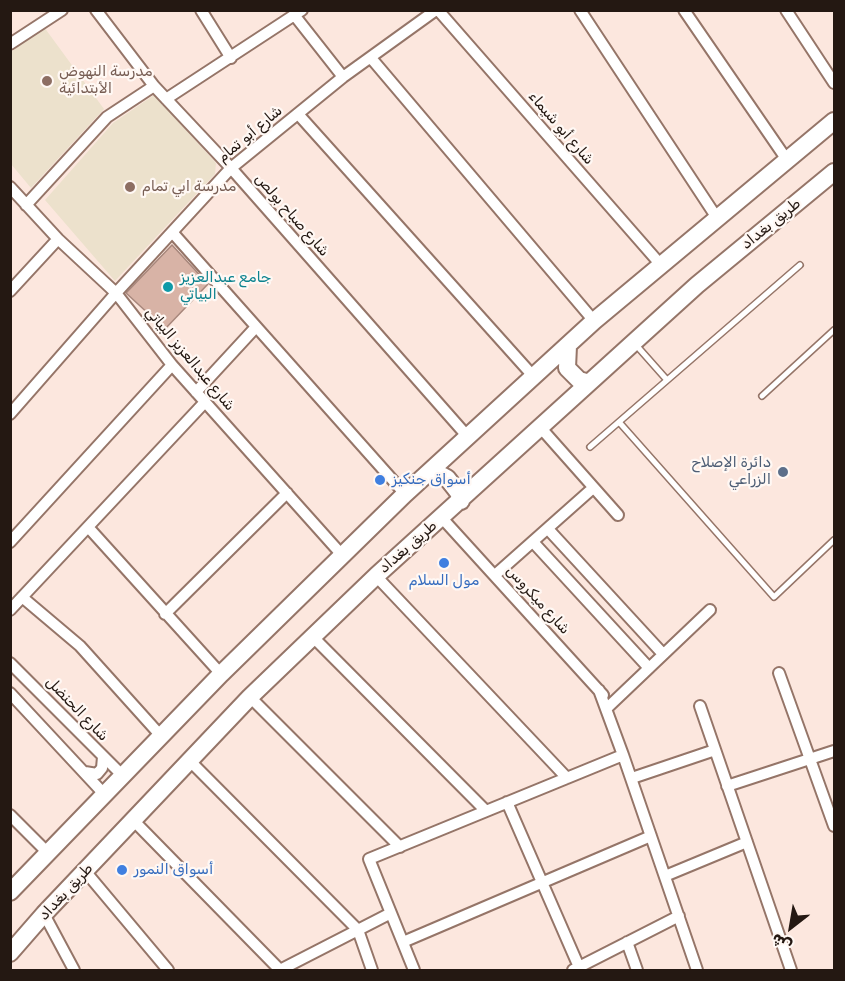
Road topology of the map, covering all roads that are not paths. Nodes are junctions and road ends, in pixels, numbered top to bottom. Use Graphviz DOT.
graph roads {
  1 [pos="62,10"];
  2 [pos="96,10"];
  3 [pos="201,10"];
  4 [pos="437,10"];
  5 [pos="580,10"];
  6 [pos="684,10"];
  7 [pos="786,10"];
  8 [pos="298,13"];
  9 [pos="10,44"];
  10 [pos="231,58"];
  11 [pos="371,58"];
  12 [pos="343,77"];
  13 [pos="834,83"];
  14 [pos="154,86"];
  15 [pos="166,99"];
  16 [pos="298,114"];
  17 [pos="834,121"];
  18 [pos="787,160"];
  19 [pos="231,168"];
  20 [pos="834,172"];
  21 [pos="10,187"];
  22 [pos="26,204"];
  23 [pos="717,218"];
  24 [pos="172,232"];
  25 [pos="58,239"];
  26 [pos="661,265"];
  27 [pos="800,265"];
  28 [pos="10,291"];
  29 [pos="116,293"];
  30 [pos="594,321"];
  31 [pos="256,327"];
  32 [pos="834,330"];
  33 [pos="633,342"];
  34 [pos="568,346"];
  35 [pos="172,365"];
  36 [pos="534,377"];
  37 [pos="667,380"];
  38 [pos="589,382"];
  39 [pos="196,392"];
  40 [pos="762,396"];
  41 [pos="205,402"];
  42 [pos="10,414"];
  43 [pos="619,422"];
  44 [pos="540,427"];
  45 [pos="468,437"];
  46 [pos="590,447"];
  47 [pos="432,470"];
  48 [pos="593,488"];
  49 [pos="287,493"];
  50 [pos="405,494"];
  51 [pos="460,501"];
  52 [pos="618,515"];
  53 [pos="442,518"];
  54 [pos="88,527"];
  55 [pos="548,529"];
  56 [pos="834,540"];
  57 [pos="10,542"];
  58 [pos="533,542"];
  59 [pos="342,555"];
  60 [pos="495,575"];
  61 [pos="376,576"];
  62 [pos="22,597"];
  63 [pos="10,610"];
  64 [pos="710,610"];
  65 [pos="165,614"];
  66 [pos="313,637"];
  67 [pos="663,654"];
  68 [pos="10,663"];
  69 [pos="649,668"];
  70 [pos="779,673"];
  71 [pos="221,674"];
  72 [pos="10,693"];
  73 [pos="250,697"];
  74 [pos="609,706"];
  75 [pos="700,706"];
  76 [pos="161,736"];
  77 [pos="715,750"];
  78 [pos="834,751"];
  79 [pos="623,755"];
  80 [pos="103,758"];
  81 [pos="811,759"];
  82 [pos="189,760"];
  83 [pos="85,772"];
  84 [pos="123,776"];
  85 [pos="567,778"];
  86 [pos="632,778"];
  87 [pos="727,786"];
  88 [pos="105,795"];
  89 [pos="507,802"];
  90 [pos="486,811"];
  91 [pos="10,815"];
  92 [pos="133,820"];
  93 [pos="834,826"];
  94 [pos="651,836"];
  95 [pos="747,842"];
  96 [pos="400,846"];
  97 [pos="48,853"];
  98 [pos="86,871"];
  99 [pos="665,876"];
  100 [pos="542,882"];
  101 [pos="10,892"];
  102 [pos="391,913"];
  103 [pos="44,914"];
  104 [pos="679,916"];
  105 [pos="358,930"];
  106 [pos="403,942"];
  107 [pos="627,942"];
  108 [pos="10,952"];
  109 [pos="576,969"];
  110 [pos="74,970"];
  111 [pos="168,970"];
  112 [pos="280,970"];
  113 [pos="372,970"];
  114 [pos="414,970"];
  115 [pos="637,970"];
  116 [pos="697,970"];
  117 [pos="791,970"];
  1 -- 9 [label="street"];
  2 -- 14 [label="street, شارع صباح بولص"];
  3 -- 10 [label="street"];
  4 -- 11 [label="street, شارع أبو تمام"];
  4 -- 26 [label="street, شارع أبو شيماء"];
  5 -- 23 [label="street"];
  6 -- 18 [label="street"];
  7 -- 13 [label="street"];
  8 -- 10 [label="street"];
  8 -- 12 [label="street"];
  10 -- 15 [label="street"];
  11 -- 12 [label="street, شارع أبو تمام"];
  11 -- 30 [label="street"];
  12 -- 16 [label="street, شارع أبو تمام"];
  14 -- 15 [label="street, شارع صباح بولص"];
  14 -- 22 [label="street"];
  15 -- 19 [label="street, شارع صباح بولص"];
  16 -- 19 [label="street, شارع أبو تمام"];
  16 -- 36 [label="street"];
  17 -- 18 [label="main road"];
  18 -- 23 [label="main road"];
  19 -- 24 [label="street, شارع أبو تمام"];
  19 -- 45 [label="street, شارع صباح بولص"];
  20 -- 33 [label="main road, طريق بغداد"];
  21 -- 22 [label="street, شارع عبدالعزيز البياتي"];
  22 -- 25 [label="street, شارع عبدالعزيز البياتي"];
  23 -- 26 [label="main road"];
  24 -- 29 [label="street, شارع أبو تمام"];
  24 -- 31 [label="street"];
  25 -- 28 [label="street"];
  25 -- 29 [label="street, شارع عبدالعزيز البياتي"];
  26 -- 30 [label="main road"];
  27 -- 37 [label="lane"];
  29 -- 35 [label="street, شارع عبدالعزيز البياتي"];
  29 -- 42 [label="street, شارع أبو تمام"];
  30 -- 34 [label="main road"];
  31 -- 39 [label="street"];
  31 -- 50 [label="street"];
  32 -- 40 [label="lane"];
  33 -- 37 [label="lane"];
  33 -- 38 [label="main road, طريق بغداد"];
  34 -- 36 [label="main road"];
  34 -- 38 [label="main road"];
  35 -- 39 [label="street, شارع عبدالعزيز البياتي"];
  35 -- 57 [label="street"];
  36 -- 45 [label="main road"];
  37 -- 43 [label="lane"];
  38 -- 44 [label="main road, طريق بغداد"];
  39 -- 41 [label="street, شارع عبدالعزيز البياتي"];
  41 -- 49 [label="street, شارع عبدالعزيز البياتي"];
  41 -- 54 [label="street"];
  43 -- 46 [label="lane"];
  43 -- 56 [label="lane"];
  44 -- 48 [label="street"];
  44 -- 51 [label="main road, طريق بغداد"];
  45 -- 47 [label="main road"];
  47 -- 50 [label="main road"];
  47 -- 51 [label="main road"];
  48 -- 52 [label="street"];
  48 -- 55 [label="street"];
  49 -- 59 [label="street, شارع عبدالعزيز البياتي"];
  49 -- 65 [label="street"];
  50 -- 59 [label="main road"];
  51 -- 53 [label="main road, طريق بغداد"];
  53 -- 60 [label="street, شارع ميكروس"];
  53 -- 61 [label="main road, طريق بغداد"];
  54 -- 62 [label="street"];
  54 -- 65 [label="street"];
  55 -- 58 [label="street"];
  55 -- 67 [label="street"];
  58 -- 60 [label="street"];
  58 -- 69 [label="street"];
  59 -- 71 [label="main road"];
  60 -- 74 [label="street, شارع ميكروس"];
  61 -- 66 [label="main road, طريق بغداد"];
  61 -- 85 [label="street"];
  62 -- 63 [label="street"];
  62 -- 76 [label="street"];
  64 -- 67 [label="street"];
  65 -- 71 [label="street"];
  66 -- 73 [label="main road, طريق بغداد"];
  66 -- 90 [label="street"];
  67 -- 69 [label="street"];
  68 -- 80 [label="street, شارع الحنضل"];
  69 -- 74 [label="street"];
  70 -- 81 [label="street"];
  71 -- 76 [label="main road"];
  72 -- 83 [label="street"];
  73 -- 82 [label="main road, طريق بغداد"];
  73 -- 96 [label="street"];
  74 -- 79 [label="street, شارع ميكروس"];
  75 -- 77 [label="street"];
  76 -- 84 [label="main road"];
  77 -- 86 [label="street"];
  77 -- 87 [label="street"];
  78 -- 81 [label="street"];
  79 -- 85 [label="street"];
  79 -- 86 [label="street, شارع ميكروس"];
  80 -- 83 [label="street"];
  80 -- 84 [label="street, شارع الحنضل"];
  81 -- 87 [label="street"];
  81 -- 93 [label="street"];
  82 -- 92 [label="main road, طريق بغداد"];
  82 -- 105 [label="street"];
  83 -- 88 [label="street"];
  84 -- 88 [label="main road"];
  85 -- 89 [label="street"];
  86 -- 94 [label="street, شارع ميكروس"];
  87 -- 95 [label="street"];
  88 -- 97 [label="main road"];
  89 -- 90 [label="street"];
  89 -- 100 [label="street"];
  90 -- 96 [label="street"];
  91 -- 97 [label="street"];
  92 -- 98 [label="main road, طريق بغداد"];
  92 -- 112 [label="street"];
  94 -- 99 [label="street, شارع ميكروس"];
  94 -- 100 [label="street"];
  95 -- 99 [label="street"];
  95 -- 117 [label="street"];
  96 -- 102 [label="street"];
  97 -- 101 [label="main road"];
  98 -- 103 [label="main road, طريق بغداد"];
  98 -- 111 [label="street"];
  99 -- 104 [label="street, شارع ميكروس"];
  100 -- 106 [label="street"];
  100 -- 109 [label="street"];
  102 -- 105 [label="street"];
  102 -- 106 [label="street"];
  103 -- 108 [label="main road, طريق بغداد"];
  103 -- 110 [label="street"];
  104 -- 107 [label="street"];
  104 -- 116 [label="street, شارع ميكروس"];
  105 -- 112 [label="street"];
  105 -- 113 [label="street"];
  106 -- 114 [label="street"];
  107 -- 109 [label="street"];
  107 -- 115 [label="street"];
}
